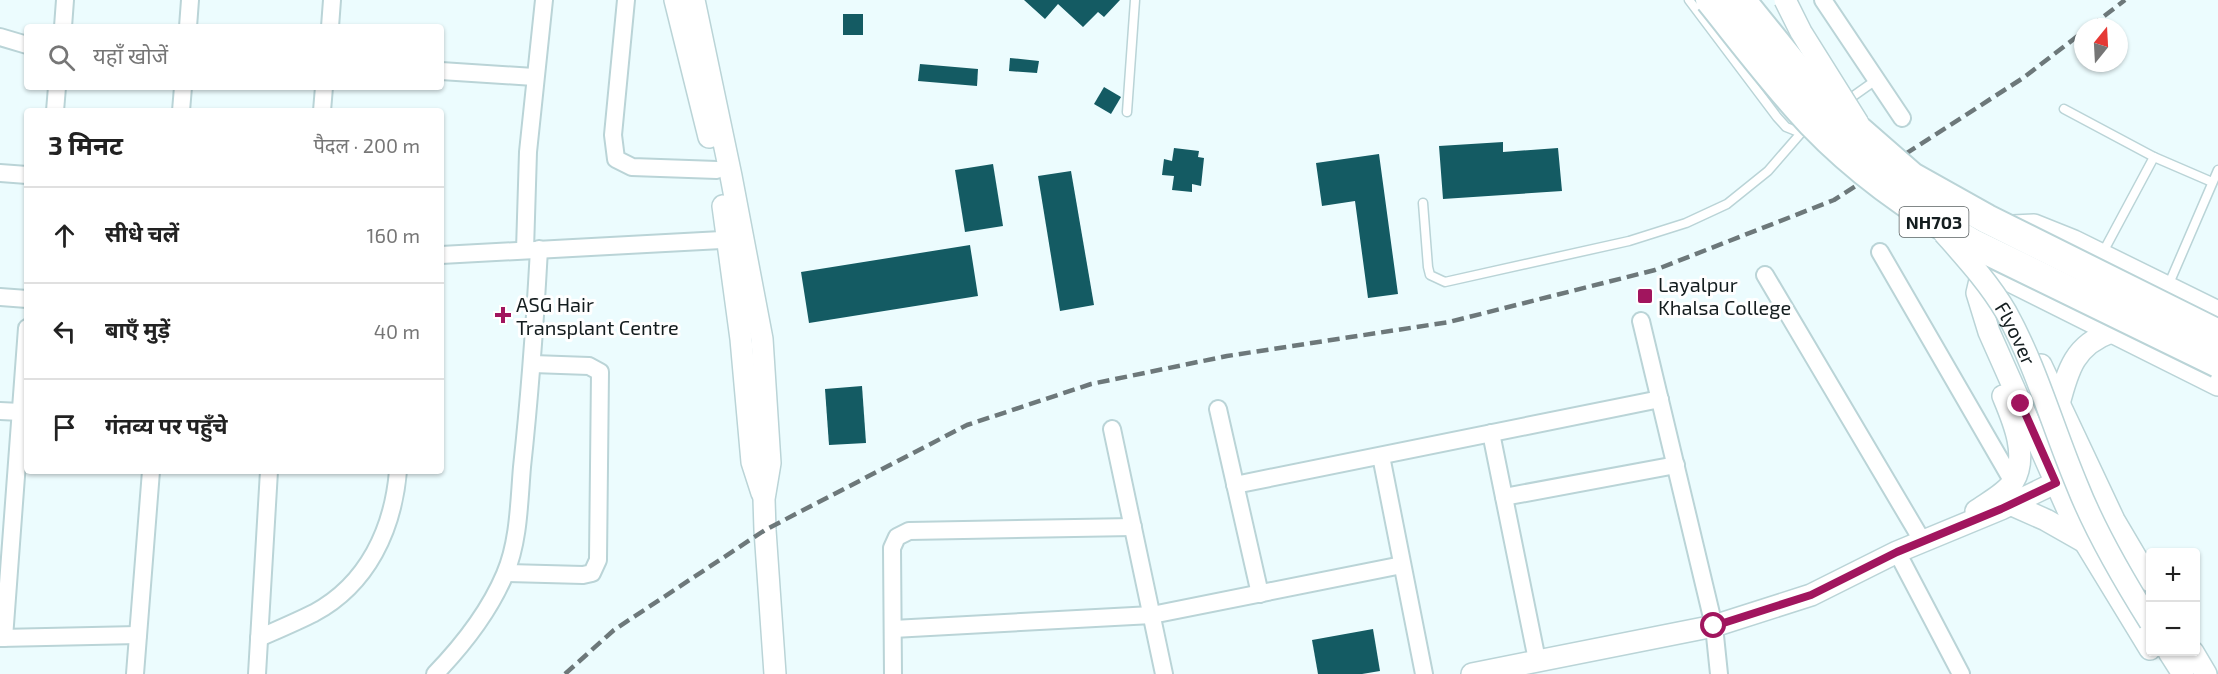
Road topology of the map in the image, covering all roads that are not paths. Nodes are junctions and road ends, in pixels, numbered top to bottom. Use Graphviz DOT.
graph roads {
  1 [pos="65,0"];
  2 [pos="190,0"];
  3 [pos="332,0"];
  4 [pos="544,0"];
  5 [pos="626,0"];
  6 [pos="1135,0"];
  7 [pos="1689,0"];
  8 [pos="1710,0"];
  9 [pos="1742,0"];
  10 [pos="1785,0"];
  11 [pos="1823,0"];
  12 [pos="679,2"];
  13 [pos="63,24"];
  14 [pos="188,24"];
  15 [pos="330,24"];
  16 [pos="0,37"];
  17 [pos="24,44"];
  18 [pos="444,71"];
  19 [pos="534,78"];
  20 [pos="1876,80"];
  21 [pos="57,90"];
  22 [pos="183,90"];
  23 [pos="324,90"];
  24 [pos="55,108"];
  25 [pos="181,108"];
  26 [pos="322,108"];
  27 [pos="2064,108"];
  28 [pos="1127,112"];
  29 [pos="1829,113"];
  30 [pos="1902,118"];
  31 [pos="1820,120"];
  32 [pos="1801,133"];
  33 [pos="1865,136"];
  34 [pos="2154,157"];
  35 [pos="717,170"];
  36 [pos="2218,170"];
  37 [pos="0,174"];
  38 [pos="24,175"];
  39 [pos="2212,182"];
  40 [pos="1423,203"];
  41 [pos="1935,222"];
  42 [pos="736,239"];
  43 [pos="532,249"];
  44 [pos="1880,252"];
  45 [pos="444,255"];
  46 [pos="2102,255"];
  47 [pos="1982,267"];
  48 [pos="1765,275"];
  49 [pos="2168,287"];
  50 [pos="0,297"];
  51 [pos="24,300"];
  52 [pos="1981,309"];
  53 [pos="2218,312"];
  54 [pos="1641,321"];
  55 [pos="2111,332"];
  56 [pos="2218,334"];
  57 [pos="2218,363"];
  58 [pos="533,364"];
  59 [pos="24,370"];
  60 [pos="2218,385"];
  61 [pos="1660,399"];
  62 [pos="2059,404"];
  63 [pos="1218,409"];
  64 [pos="0,411"];
  65 [pos="21,412"];
  66 [pos="1112,429"];
  67 [pos="1491,434"];
  68 [pos="1381,456"];
  69 [pos="1676,465"];
  70 [pos="2088,467"];
  71 [pos="151,474"];
  72 [pos="269,474"];
  73 [pos="398,474"];
  74 [pos="2013,483"];
  75 [pos="2056,483"];
  76 [pos="1235,485"];
  77 [pos="1504,497"];
  78 [pos="2012,505"];
  79 [pos="1133,527"];
  80 [pos="6,533"];
  81 [pos="1943,533"];
  82 [pos="1923,542"];
  83 [pos="2086,543"];
  84 [pos="1897,552"];
  85 [pos="1402,565"];
  86 [pos="506,573"];
  87 [pos="2146,573"];
  88 [pos="1260,594"];
  89 [pos="2146,613"];
  90 [pos="1152,615"];
  91 [pos="1714,626"];
  92 [pos="893,629"];
  93 [pos="138,635"];
  94 [pos="2,638"];
  95 [pos="259,638"];
  96 [pos="2146,642"];
  97 [pos="2155,656"];
  98 [pos="2172,656"];
  99 [pos="2196,656"];
  100 [pos="1537,660"];
  101 [pos="1495,672"];
  102 [pos="135,674"];
  103 [pos="256,674"];
  104 [pos="435,674"];
  105 [pos="775,674"];
  106 [pos="893,674"];
  107 [pos="1164,674"];
  108 [pos="1424,674"];
  109 [pos="1472,674"];
  110 [pos="1719,674"];
  111 [pos="1961,674"];
  112 [pos="2166,674"];
  113 [pos="2183,674"];
  114 [pos="2206,674"];
  1 -- 13 [label="street"];
  2 -- 14 [label="street"];
  3 -- 15 [label="street"];
  4 -- 19 [label="street"];
  5 -- 35 [label="street"];
  6 -- 28 [label="lane"];
  7 -- 32 [label="lane"];
  8 -- 41 [label="highway, Flyover / NH703, bridge"];
  9 -- 33 [label="highway, NH703, bridge"];
  10 -- 33 [label="street, bridge"];
  11 -- 20 [label="street"];
  12 -- 35 [label="street"];
  12 -- 42 [label="street"];
  16 -- 17 [label="street"];
  18 -- 19 [label="street"];
  19 -- 43 [label="street"];
  20 -- 29 [label="lane"];
  20 -- 30 [label="street"];
  21 -- 24 [label="street"];
  22 -- 25 [label="street"];
  23 -- 26 [label="street"];
  27 -- 34 [label="lane"];
  31 -- 32 [label="lane"];
  32 -- 40 [label="lane"];
  33 -- 56 [label="highway, NH703, bridge"];
  34 -- 39 [label="lane"];
  34 -- 46 [label="lane"];
  35 -- 42 [label="street"];
  36 -- 39 [label="lane"];
  37 -- 38 [label="street"];
  39 -- 49 [label="lane"];
  41 -- 57 [label="highway, Flyover / NH703, bridge"];
  41 -- 89 [label="street, Flyover, bridge"];
  42 -- 43 [label="street"];
  42 -- 105 [label="street"];
  43 -- 45 [label="street"];
  43 -- 58 [label="street"];
  44 -- 74 [label="street"];
  46 -- 47 [label="street"];
  46 -- 49 [label="street"];
  47 -- 52 [label="street"];
  47 -- 55 [label="street"];
  47 -- 62 [label="street"];
  48 -- 82 [label="street"];
  49 -- 53 [label="street"];
  50 -- 51 [label="street"];
  52 -- 74 [label="street"];
  52 -- 75 [label="street"];
  54 -- 61 [label="street"];
  55 -- 60 [label="street"];
  55 -- 62 [label="street"];
  58 -- 86 [label="street"];
  58 -- 86 [label="street"];
  59 -- 65 [label="street"];
  61 -- 67 [label="street"];
  61 -- 69 [label="street"];
  62 -- 70 [label="street"];
  63 -- 76 [label="street"];
  64 -- 65 [label="street"];
  65 -- 80 [label="street"];
  66 -- 79 [label="street"];
  67 -- 68 [label="street"];
  67 -- 77 [label="street"];
  68 -- 76 [label="street"];
  68 -- 85 [label="street"];
  69 -- 77 [label="street"];
  69 -- 91 [label="street"];
  70 -- 75 [label="street"];
  70 -- 87 [label="street"];
  71 -- 93 [label="street"];
  72 -- 95 [label="street"];
  73 -- 95 [label="street"];
  74 -- 81 [label="street"];
  75 -- 78 [label="street"];
  75 -- 83 [label="street"];
  76 -- 88 [label="street"];
  77 -- 100 [label="street"];
  78 -- 81 [label="street"];
  78 -- 83 [label="street"];
  79 -- 90 [label="street"];
  79 -- 92 [label="street"];
  80 -- 94 [label="street"];
  81 -- 82 [label="street"];
  82 -- 84 [label="street"];
  83 -- 96 [label="street"];
  84 -- 91 [label="street"];
  84 -- 111 [label="street"];
  85 -- 88 [label="street"];
  85 -- 108 [label="street"];
  86 -- 104 [label="street"];
  88 -- 90 [label="street"];
  90 -- 92 [label="street"];
  90 -- 107 [label="street"];
  91 -- 100 [label="street"];
  91 -- 110 [label="street"];
  92 -- 106 [label="street"];
  93 -- 94 [label="street"];
  93 -- 102 [label="street"];
  95 -- 103 [label="street"];
  97 -- 112 [label="street"];
  98 -- 113 [label="street"];
  99 -- 114 [label="street"];
  100 -- 101 [label="street"];
  101 -- 109 [label="street"];
}
